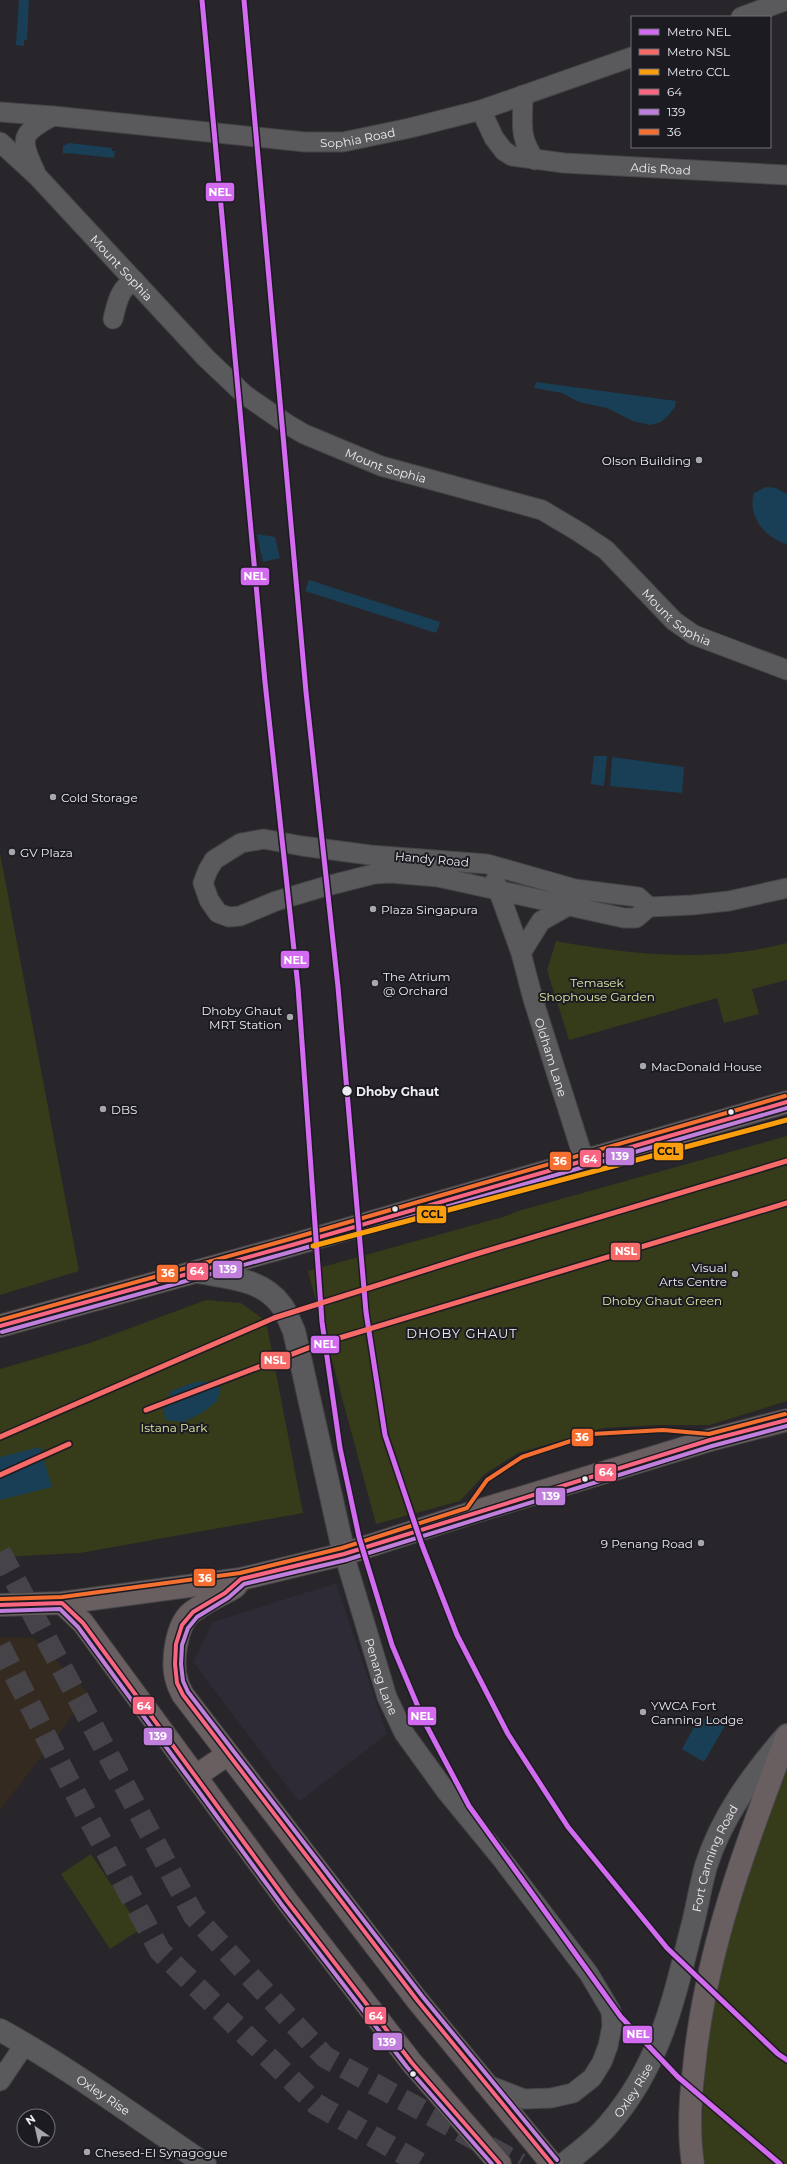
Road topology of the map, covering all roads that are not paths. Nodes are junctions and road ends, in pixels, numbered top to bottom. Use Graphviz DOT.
graph roads {
  1 [pos="787,0"];
  2 [pos="744,16"];
  3 [pos="631,57"];
  4 [pos="523,95"];
  5 [pos="481,110"];
  6 [pos="0,112"];
  7 [pos="53,116"];
  8 [pos="0,142"];
  9 [pos="535,160"];
  10 [pos="787,175"];
  11 [pos="38,178"];
  12 [pos="135,281"];
  13 [pos="113,319"];
  14 [pos="787,670"];
  15 [pos="487,864"];
  16 [pos="787,888"];
  17 [pos="500,891"];
  18 [pos="566,906"];
  19 [pos="649,907"];
  20 [pos="521,953"];
  21 [pos="787,1102"];
  22 [pos="584,1160"];
  23 [pos="198,1272"];
  24 [pos="0,1326"];
  25 [pos="787,1420"];
  26 [pos="344,1554"];
  27 [pos="242,1579"];
  28 [pos="62,1603"];
  29 [pos="0,1605"];
  30 [pos="787,1736"];
  31 [pos="228,1754"];
  32 [pos="196,1776"];
  33 [pos="674,1998"];
  34 [pos="0,2030"];
  35 [pos="25,2044"];
  36 [pos="0,2081"];
  37 [pos="483,2083"];
  38 [pos="205,2164"];
  39 [pos="500,2164"];
  40 [pos="552,2164"];
  41 [pos="564,2164"];
  42 [pos="693,2164"];
  1 -- 2 [label="street"];
  3 -- 4 [label="street, Sophia Road"];
  4 -- 5 [label="street, Sophia Road"];
  4 -- 9 [label="street"];
  5 -- 7 [label="street, Sophia Road"];
  5 -- 9 [label="street, Adis Road"];
  6 -- 7 [label="street"];
  7 -- 11 [label="street, Mount Sophia"];
  8 -- 11 [label="street, Mount Sophia"];
  9 -- 10 [label="street, Adis Road"];
  11 -- 12 [label="street, Mount Sophia"];
  12 -- 13 [label="street"];
  12 -- 14 [label="street, Mount Sophia"];
  15 -- 17 [label="street, Oldham Lane"];
  15 -- 17 [label="street, Handy Road"];
  15 -- 19 [label="street, Handy Road"];
  16 -- 19 [label="street"];
  17 -- 18 [label="street, Handy Road"];
  17 -- 20 [label="street, Oldham Lane"];
  18 -- 19 [label="street, Handy Road"];
  18 -- 20 [label="street"];
  20 -- 22 [label="street, Oldham Lane"];
  21 -- 22 [label="main road"];
  22 -- 23 [label="main road"];
  23 -- 24 [label="main road"];
  23 -- 26 [label="main road, Penang Lane"];
  25 -- 26 [label="main road"];
  26 -- 27 [label="main road"];
  26 -- 37 [label="street, Penang Lane"];
  27 -- 28 [label="main road"];
  27 -- 31 [label="main road"];
  28 -- 29 [label="main road"];
  28 -- 32 [label="main road"];
  30 -- 33 [label="main road, Fort Canning Road"];
  30 -- 42 [label="main road"];
  31 -- 32 [label="main road"];
  31 -- 37 [label="main road"];
  32 -- 39 [label="main road"];
  33 -- 41 [label="main road, Oxley Rise"];
  34 -- 35 [label="main road, Oxley Rise"];
  35 -- 36 [label="street"];
  35 -- 38 [label="main road, Oxley Rise"];
  37 -- 40 [label="main road"];
}
